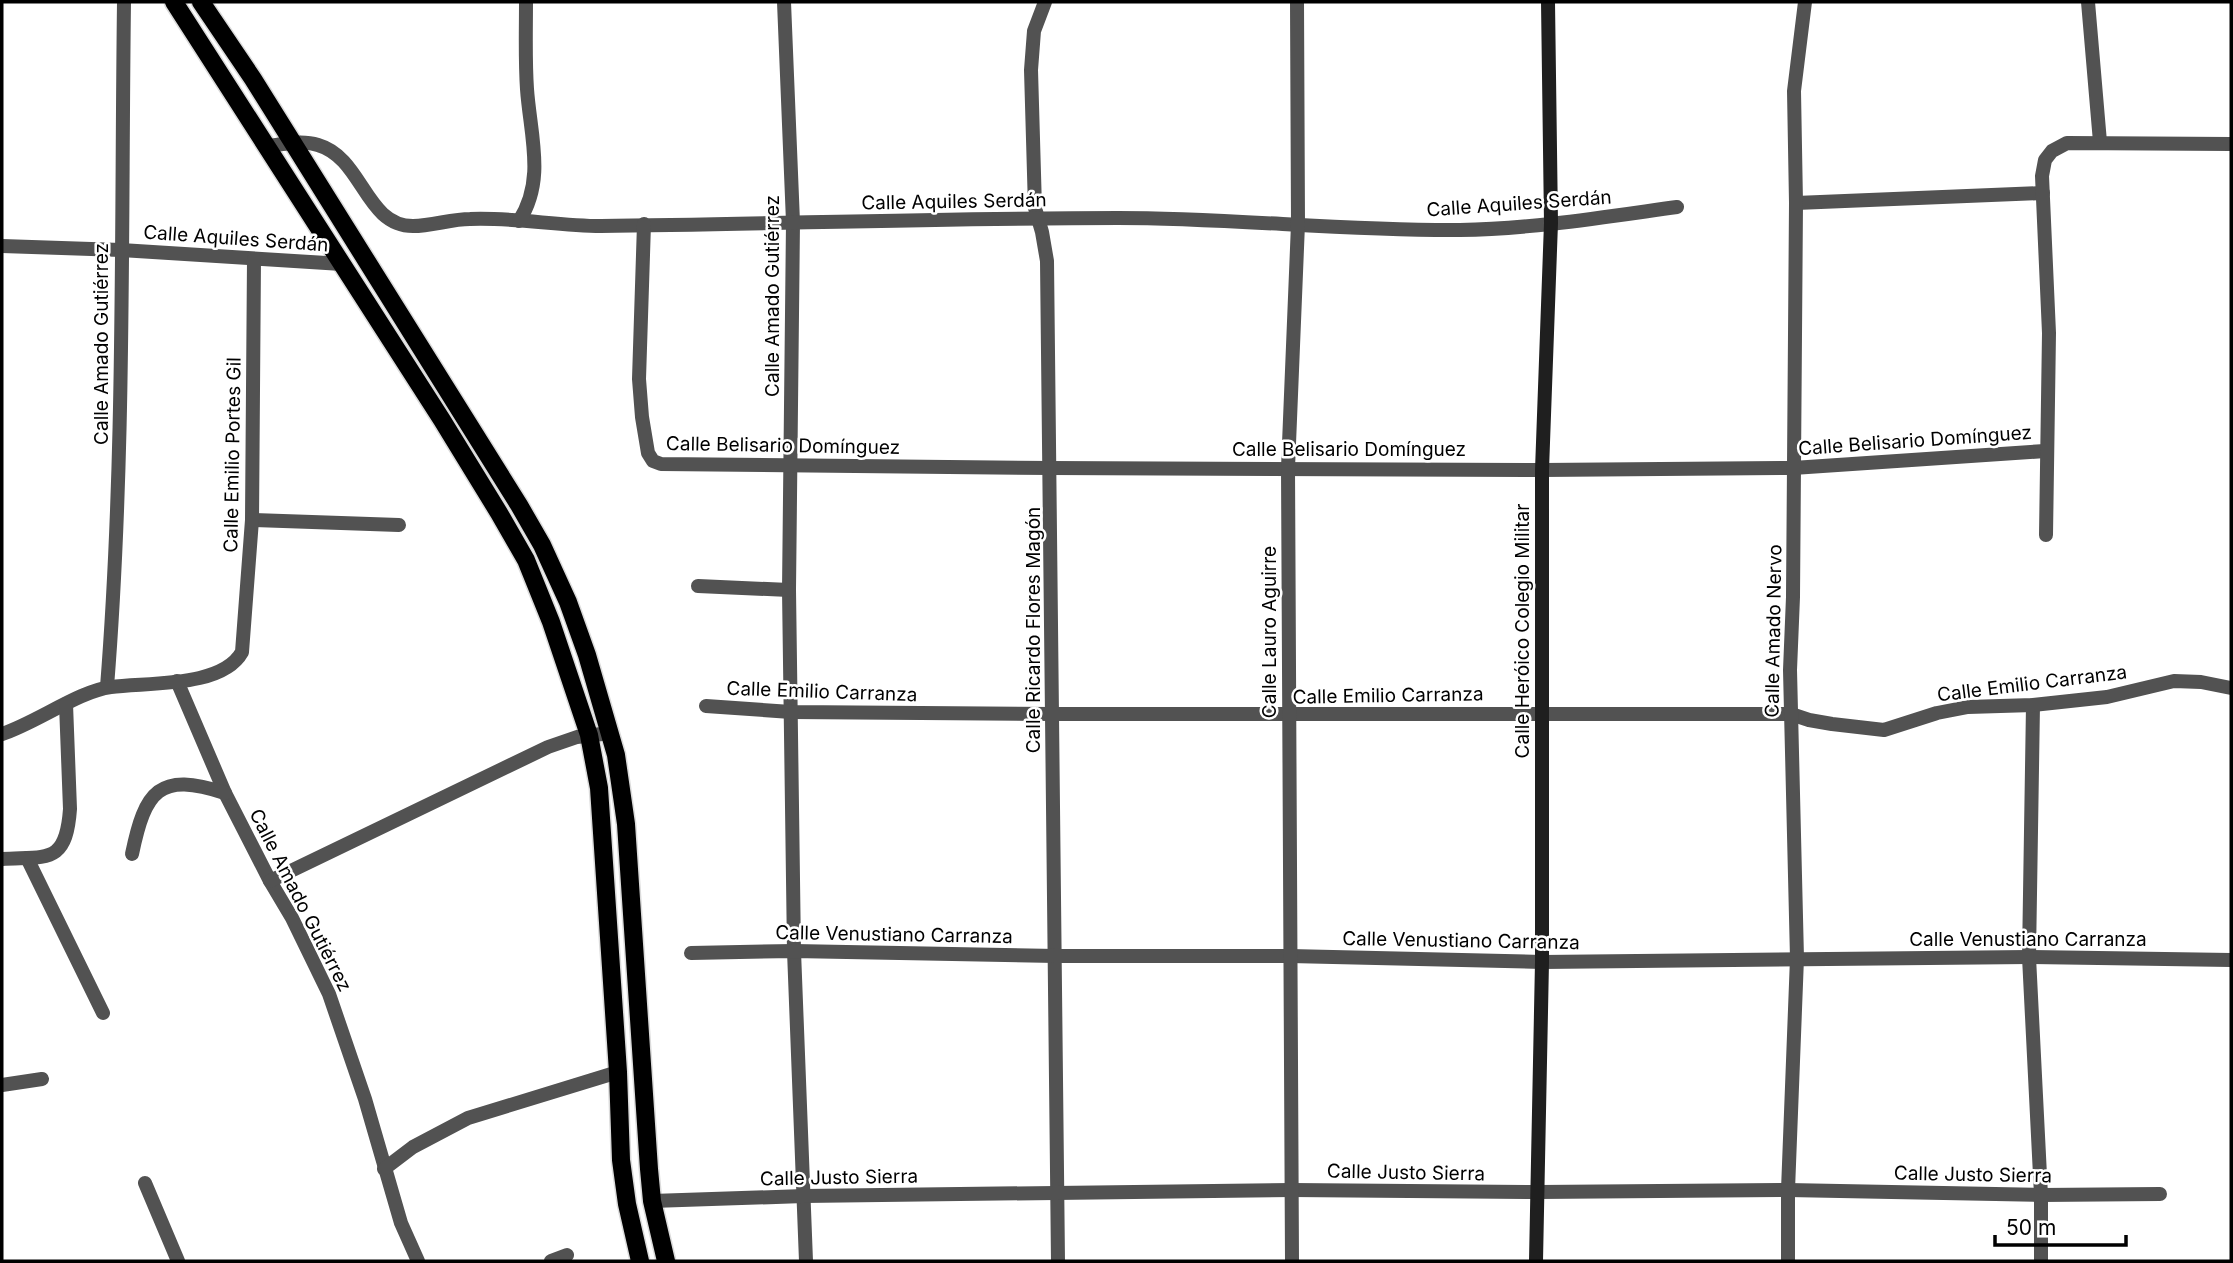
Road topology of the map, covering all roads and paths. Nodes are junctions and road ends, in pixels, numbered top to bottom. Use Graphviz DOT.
graph roads {
  1 [pos="124,2"];
  2 [pos="174,2"];
  3 [pos="201,2"];
  4 [pos="526,2"];
  5 [pos="784,2"];
  6 [pos="1045,2"];
  7 [pos="1297,2"];
  8 [pos="1548,2"];
  9 [pos="1805,2"];
  10 [pos="2088,2"];
  11 [pos="2099,142"];
  12 [pos="293,143"];
  13 [pos="2231,144"];
  14 [pos="267,146"];
  15 [pos="2043,193"];
  16 [pos="1796,203"];
  17 [pos="1677,207"];
  18 [pos="1038,218"];
  19 [pos="519,221"];
  20 [pos="793,222"];
  21 [pos="1297,223"];
  22 [pos="1551,223"];
  23 [pos="644,224"];
  24 [pos="2,246"];
  25 [pos="121,250"];
  26 [pos="254,259"];
  27 [pos="342,264"];
  28 [pos="2045,451"];
  29 [pos="790,467"];
  30 [pos="1051,468"];
  31 [pos="1287,468"];
  32 [pos="1793,468"];
  33 [pos="1542,470"];
  34 [pos="253,520"];
  35 [pos="399,525"];
  36 [pos="2046,535"];
  37 [pos="698,586"];
  38 [pos="789,590"];
  39 [pos="177,681"];
  40 [pos="107,687"];
  41 [pos="2231,688"];
  42 [pos="66,705"];
  43 [pos="2033,705"];
  44 [pos="706,706"];
  45 [pos="791,712"];
  46 [pos="1542,713"];
  47 [pos="1052,714"];
  48 [pos="1791,714"];
  49 [pos="1289,716"];
  50 [pos="610,733"];
  51 [pos="2,734"];
  52 [pos="589,735"];
  53 [pos="225,793"];
  54 [pos="132,854"];
  55 [pos="27,858"];
  56 [pos="2,859"];
  57 [pos="270,881"];
  58 [pos="794,951"];
  59 [pos="691,953"];
  60 [pos="1056,956"];
  61 [pos="1290,956"];
  62 [pos="2029,957"];
  63 [pos="1797,958"];
  64 [pos="2231,960"];
  65 [pos="1542,962"];
  66 [pos="103,1013"];
  67 [pos="618,1072"];
  68 [pos="42,1079"];
  69 [pos="2,1085"];
  70 [pos="384,1169"];
  71 [pos="145,1183"];
  72 [pos="1292,1190"];
  73 [pos="1788,1190"];
  74 [pos="1539,1192"];
  75 [pos="1058,1193"];
  76 [pos="2160,1194"];
  77 [pos="2041,1195"];
  78 [pos="804,1196"];
  79 [pos="652,1201"];
  80 [pos="567,1255"];
  81 [pos="178,1261"];
  82 [pos="418,1261"];
  83 [pos="551,1261"];
  84 [pos="640,1261"];
  85 [pos="666,1261"];
  86 [pos="806,1261"];
  87 [pos="1058,1261"];
  88 [pos="1292,1261"];
  89 [pos="1536,1261"];
  90 [pos="1788,1261"];
  91 [pos="2041,1261"];
  1 -- 25 [label="street, Calle Amado Gutiérrez"];
  2 -- 14 [label="main road"];
  3 -- 12 [label="main road"];
  4 -- 19 [label="street"];
  5 -- 20 [label="street, Calle Amado Gutiérrez"];
  6 -- 18 [label="street, Calle Ricardo Flores Magón"];
  7 -- 21 [label="street, Calle Lauro Aguirre"];
  8 -- 22 [label="main road, Calle Heróico Colegio Militar"];
  9 -- 16 [label="street, Calle Amado Nervo"];
  10 -- 11 [label="street"];
  11 -- 13 [label="street"];
  11 -- 15 [label="street"];
  12 -- 14 [label="street, Calle Aquiles Serdán"];
  12 -- 19 [label="street, Calle Aquiles Serdán"];
  12 -- 50 [label="main road"];
  14 -- 27 [label="main road"];
  15 -- 16 [label="street"];
  15 -- 28 [label="street"];
  16 -- 32 [label="street, Calle Amado Nervo"];
  17 -- 22 [label="street, Calle Aquiles Serdán"];
  18 -- 20 [label="street, Calle Aquiles Serdán"];
  18 -- 21 [label="street, Calle Aquiles Serdán"];
  18 -- 30 [label="street, Calle Ricardo Flores Magón"];
  19 -- 23 [label="street, Calle Aquiles Serdán"];
  20 -- 23 [label="street, Calle Aquiles Serdán"];
  20 -- 29 [label="street, Calle Amado Gutiérrez"];
  21 -- 22 [label="street, Calle Aquiles Serdán"];
  21 -- 31 [label="street, Calle Lauro Aguirre"];
  22 -- 33 [label="main road, Calle Heróico Colegio Militar"];
  23 -- 29 [label="street, Calle Belisario Domínguez"];
  24 -- 25 [label="street, Calle Aquiles Serdán"];
  25 -- 26 [label="street, Calle Aquiles Serdán"];
  25 -- 40 [label="street, Calle Amado Gutiérrez"];
  26 -- 27 [label="street, Calle Aquiles Serdán"];
  26 -- 34 [label="street, Calle Emilio Portes Gil"];
  27 -- 52 [label="main road"];
  28 -- 32 [label="street, Calle Belisario Domínguez"];
  28 -- 36 [label="street"];
  29 -- 30 [label="street, Calle Belisario Domínguez"];
  29 -- 38 [label="street, Calle Amado Gutiérrez"];
  30 -- 31 [label="street, Calle Belisario Domínguez"];
  30 -- 47 [label="street, Calle Ricardo Flores Magón"];
  31 -- 33 [label="street, Calle Belisario Domínguez"];
  31 -- 49 [label="street, Calle Lauro Aguirre"];
  32 -- 33 [label="street, Calle Belisario Domínguez"];
  32 -- 48 [label="street, Calle Amado Nervo"];
  33 -- 46 [label="main road, Calle Heróico Colegio Militar"];
  34 -- 35 [label="street"];
  34 -- 39 [label="street, Calle Emilio Portes Gil"];
  37 -- 38 [label="street"];
  38 -- 45 [label="street, Calle Amado Gutiérrez"];
  39 -- 40 [label="street"];
  39 -- 53 [label="street, Calle Amado Gutiérrez"];
  40 -- 42 [label="street"];
  41 -- 43 [label="street, Calle Emilio Carranza"];
  42 -- 51 [label="street"];
  42 -- 55 [label="street"];
  43 -- 48 [label="street, Calle Emilio Carranza"];
  43 -- 62 [label="street"];
  44 -- 45 [label="street, Calle Emilio Carranza"];
  45 -- 47 [label="street, Calle Emilio Carranza"];
  45 -- 58 [label="street, Calle Amado Gutiérrez"];
  46 -- 48 [label="street, Calle Emilio Carranza"];
  46 -- 49 [label="street, Calle Emilio Carranza"];
  46 -- 65 [label="main road, Calle Heróico Colegio Militar"];
  47 -- 49 [label="street, Calle Emilio Carranza"];
  47 -- 60 [label="street, Calle Ricardo Flores Magón"];
  48 -- 63 [label="street, Calle Amado Nervo"];
  49 -- 61 [label="street, Calle Lauro Aguirre"];
  50 -- 52 [label="street"];
  50 -- 79 [label="main road"];
  52 -- 57 [label="street"];
  52 -- 67 [label="main road"];
  53 -- 54 [label="street"];
  53 -- 57 [label="street, Calle Amado Gutiérrez"];
  55 -- 56 [label="street"];
  55 -- 66 [label="street"];
  57 -- 70 [label="street, Calle Amado Gutiérrez"];
  58 -- 59 [label="street, Calle Venustiano Carranza"];
  58 -- 60 [label="street, Calle Venustiano Carranza"];
  58 -- 78 [label="street, Calle Amado Gutiérrez"];
  60 -- 61 [label="street, Calle Venustiano Carranza"];
  60 -- 75 [label="street, Calle Ricardo Flores Magón"];
  61 -- 65 [label="street, Calle Venustiano Carranza"];
  61 -- 72 [label="street, Calle Lauro Aguirre"];
  62 -- 63 [label="street, Calle Venustiano Carranza"];
  62 -- 64 [label="street, Calle Venustiano Carranza"];
  62 -- 77 [label="street"];
  63 -- 65 [label="street, Calle Venustiano Carranza"];
  63 -- 73 [label="street, Calle Amado Nervo"];
  65 -- 74 [label="main road, Calle Heróico Colegio Militar"];
  67 -- 70 [label="street"];
  67 -- 84 [label="main road"];
  68 -- 69 [label="street"];
  70 -- 82 [label="street, Calle Amado Gutiérrez"];
  71 -- 81 [label="street"];
  72 -- 74 [label="street, Calle Justo Sierra"];
  72 -- 75 [label="street, Calle Justo Sierra"];
  72 -- 88 [label="street, Calle Lauro Aguirre"];
  73 -- 74 [label="street, Calle Justo Sierra"];
  73 -- 77 [label="street, Calle Justo Sierra"];
  73 -- 90 [label="street, Calle Amado Nervo"];
  74 -- 89 [label="main road, Calle Heróico Colegio Militar"];
  75 -- 78 [label="street, Calle Justo Sierra"];
  75 -- 87 [label="street, Calle Ricardo Flores Magón"];
  76 -- 77 [label="street, Calle Justo Sierra"];
  77 -- 91 [label="street"];
  78 -- 79 [label="street, Calle Justo Sierra"];
  78 -- 86 [label="street, Calle Amado Gutiérrez"];
  79 -- 85 [label="main road"];
  80 -- 83 [label="street"];
}
